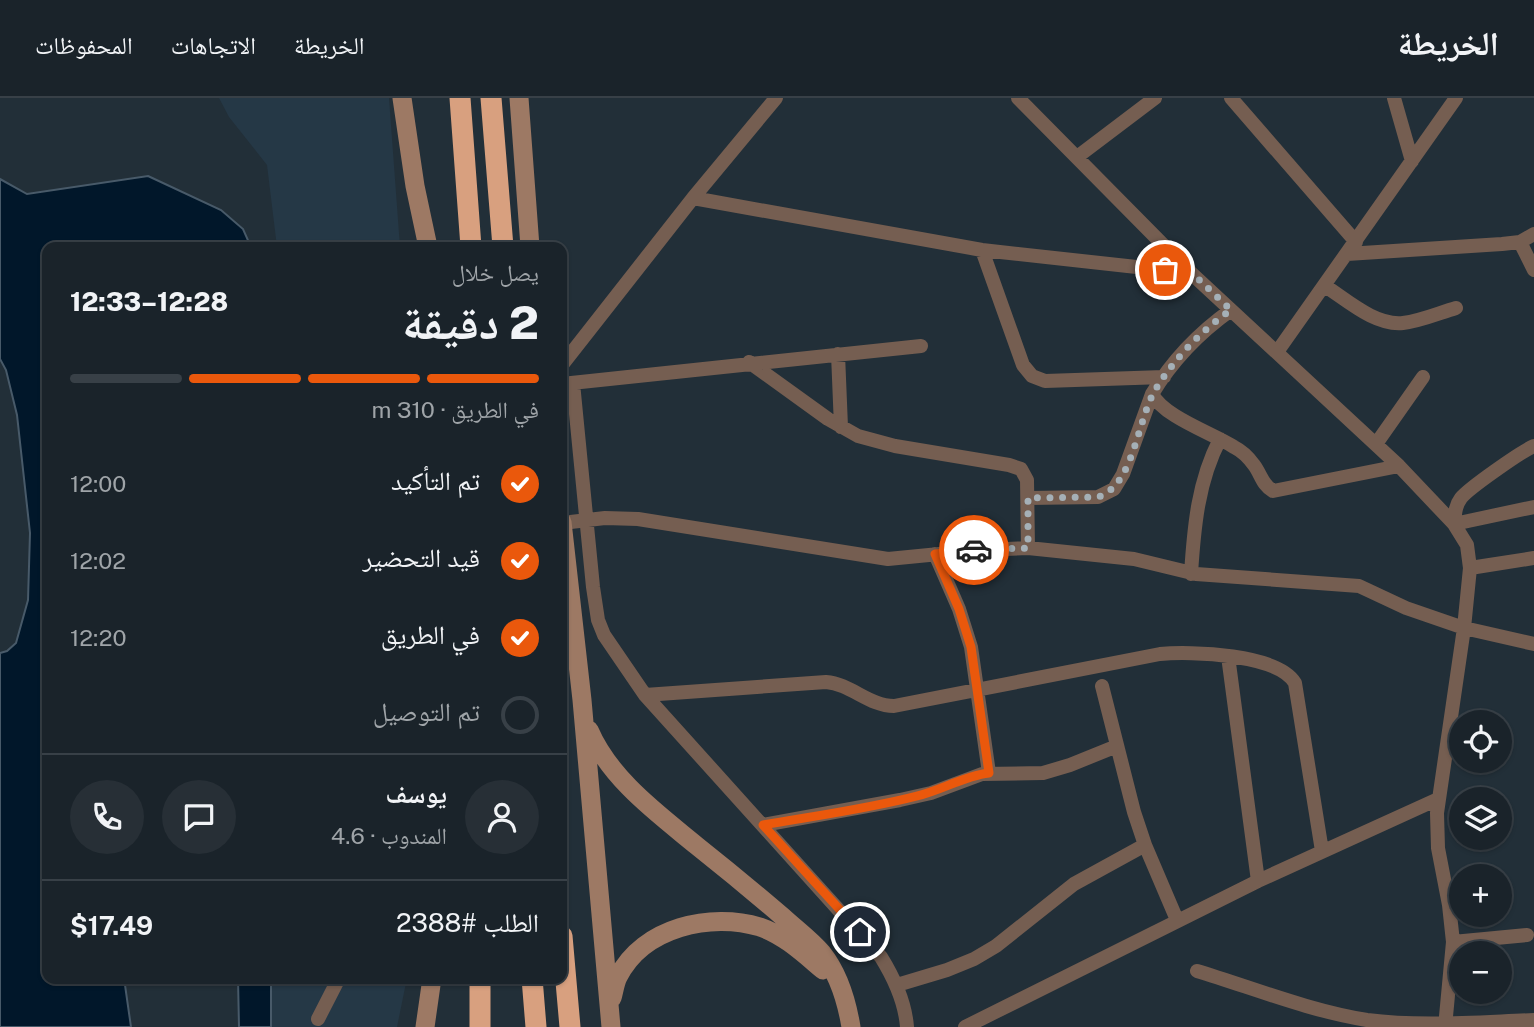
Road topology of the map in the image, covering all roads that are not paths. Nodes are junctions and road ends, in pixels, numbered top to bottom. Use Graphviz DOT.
graph roads {
  1 [pos="402,98"];
  2 [pos="460,98"];
  3 [pos="491,98"];
  4 [pos="519,98"];
  5 [pos="776,98"];
  6 [pos="1018,98"];
  7 [pos="1154,98"];
  8 [pos="1231,98"];
  9 [pos="1394,98"];
  10 [pos="1456,98"];
  11 [pos="1077,157"];
  12 [pos="1412,161"];
  13 [pos="693,198"];
  14 [pos="1534,234"];
  15 [pos="427,242"];
  16 [pos="471,242"];
  17 [pos="503,242"];
  18 [pos="530,242"];
  19 [pos="1520,242"];
  20 [pos="1352,248"];
  21 [pos="982,250"];
  22 [pos="1534,270"];
  23 [pos="1191,272"];
  24 [pos="1325,286"];
  25 [pos="1456,308"];
  26 [pos="1231,310"];
  27 [pos="921,346"];
  28 [pos="1277,352"];
  29 [pos="838,354"];
  30 [pos="567,359"];
  31 [pos="749,362"];
  32 [pos="1164,377"];
  33 [pos="1423,377"];
  34 [pos="567,383"];
  35 [pos="1152,394"];
  36 [pos="841,427"];
  37 [pos="1220,439"];
  38 [pos="1376,444"];
  39 [pos="1534,446"];
  40 [pos="1399,466"];
  41 [pos="1028,498"];
  42 [pos="1534,507"];
  43 [pos="587,520"];
  44 [pos="567,522"];
  45 [pos="1454,524"];
  46 [pos="1028,548"];
  47 [pos="935,554"];
  48 [pos="1534,558"];
  49 [pos="567,567"];
  50 [pos="1470,568"];
  51 [pos="1191,574"];
  52 [pos="1464,628"];
  53 [pos="1534,644"];
  54 [pos="1228,656"];
  55 [pos="1102,686"];
  56 [pos="978,690"];
  57 [pos="645,695"];
  58 [pos="582,700"];
  59 [pos="1117,747"];
  60 [pos="989,773"];
  61 [pos="1438,799"];
  62 [pos="763,825"];
  63 [pos="1145,845"];
  64 [pos="1322,850"];
  65 [pos="1258,881"];
  66 [pos="1177,920"];
  67 [pos="1527,935"];
  68 [pos="1453,941"];
  69 [pos="1464,941"];
  70 [pos="1197,971"];
  71 [pos="336,984"];
  72 [pos="431,984"];
  73 [pos="480,984"];
  74 [pos="532,984"];
  75 [pos="566,984"];
  76 [pos="1449,984"];
  77 [pos="897,985"];
  78 [pos="840,989"];
  79 [pos="611,1017"];
  80 [pos="318,1019"];
  81 [pos="1534,1020"];
  82 [pos="1445,1025"];
  83 [pos="425,1027"];
  84 [pos="480,1027"];
  85 [pos="536,1027"];
  86 [pos="570,1027"];
  87 [pos="851,1027"];
  88 [pos="907,1027"];
  89 [pos="965,1027"];
  1 -- 15 [label="main road"];
  2 -- 16 [label="highway"];
  3 -- 17 [label="highway"];
  4 -- 18 [label="main road"];
  5 -- 13 [label="street"];
  6 -- 11 [label="street"];
  7 -- 11 [label="street"];
  8 -- 20 [label="street"];
  9 -- 12 [label="street"];
  10 -- 12 [label="street"];
  11 -- 23 [label="street"];
  12 -- 20 [label="street"];
  13 -- 21 [label="street"];
  13 -- 30 [label="street"];
  14 -- 19 [label="street"];
  19 -- 20 [label="street"];
  19 -- 22 [label="street"];
  20 -- 24 [label="street"];
  21 -- 23 [label="street"];
  21 -- 32 [label="street"];
  23 -- 26 [label="street"];
  24 -- 25 [label="street"];
  24 -- 28 [label="street"];
  26 -- 28 [label="street"];
  26 -- 32 [label="street"];
  27 -- 29 [label="street"];
  28 -- 38 [label="street"];
  29 -- 31 [label="street"];
  29 -- 36 [label="street"];
  31 -- 34 [label="street"];
  31 -- 36 [label="street"];
  32 -- 35 [label="street"];
  33 -- 38 [label="street"];
  34 -- 43 [label="street"];
  35 -- 37 [label="street"];
  35 -- 41 [label="street"];
  36 -- 41 [label="street"];
  37 -- 40 [label="street"];
  37 -- 51 [label="street"];
  38 -- 40 [label="street"];
  39 -- 45 [label="street"];
  40 -- 45 [label="street"];
  41 -- 46 [label="street"];
  42 -- 45 [label="street"];
  43 -- 44 [label="street"];
  43 -- 47 [label="street"];
  43 -- 57 [label="street"];
  45 -- 50 [label="street"];
  46 -- 47 [label="street"];
  46 -- 51 [label="street"];
  47 -- 56 [label="street"];
  48 -- 50 [label="street"];
  49 -- 58 [label="main road"];
  50 -- 52 [label="street"];
  51 -- 52 [label="street"];
  52 -- 53 [label="street"];
  52 -- 61 [label="street"];
  54 -- 56 [label="street"];
  54 -- 64 [label="street"];
  54 -- 65 [label="street"];
  55 -- 59 [label="street"];
  56 -- 57 [label="street"];
  56 -- 60 [label="street"];
  57 -- 62 [label="street"];
  58 -- 78 [label="main road"];
  58 -- 79 [label="main road"];
  59 -- 60 [label="street"];
  59 -- 63 [label="street"];
  60 -- 62 [label="street"];
  61 -- 64 [label="street"];
  61 -- 68 [label="street"];
  62 -- 77 [label="street"];
  63 -- 66 [label="street"];
  63 -- 77 [label="street"];
  64 -- 65 [label="street"];
  65 -- 66 [label="street"];
  66 -- 89 [label="street"];
  67 -- 69 [label="street"];
  70 -- 82 [label="street"];
  71 -- 80 [label="street"];
  72 -- 83 [label="main road"];
  73 -- 84 [label="highway"];
  74 -- 85 [label="highway"];
  75 -- 86 [label="highway"];
  76 -- 82 [label="street"];
  77 -- 88 [label="street"];
  78 -- 79 [label="main road"];
  78 -- 87 [label="main road"];
  81 -- 82 [label="street"];
}
